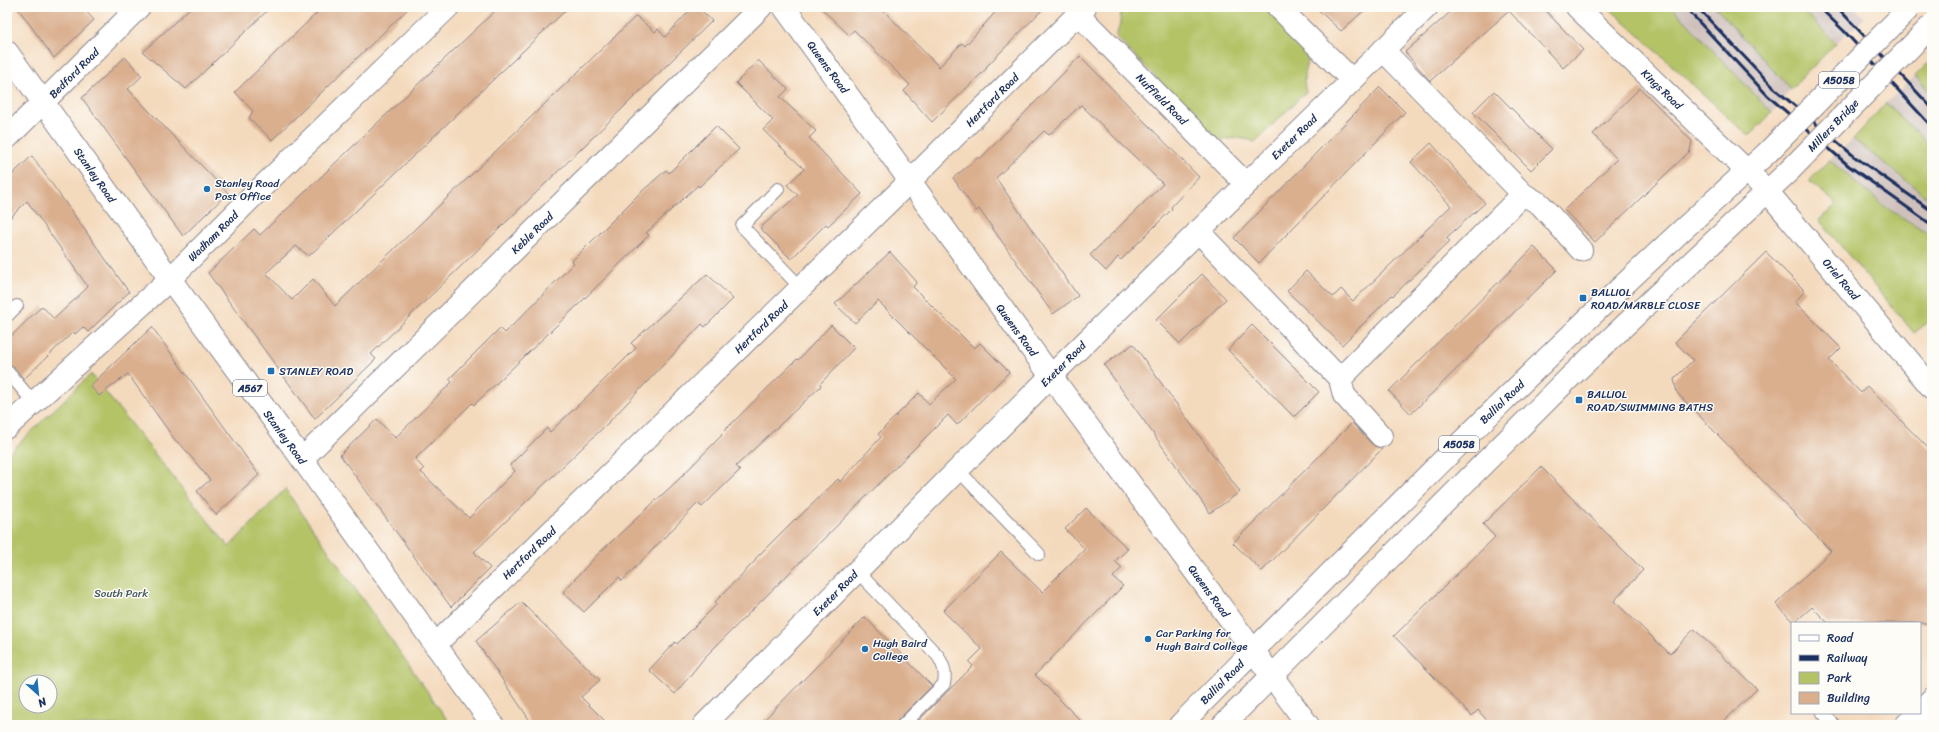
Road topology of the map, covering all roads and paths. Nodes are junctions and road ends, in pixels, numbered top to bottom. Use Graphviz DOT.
graph roads {
  1 [pos="139,7"];
  2 [pos="448,7"];
  3 [pos="761,7"];
  4 [pos="784,7"];
  5 [pos="1278,7"];
  6 [pos="1427,7"];
  7 [pos="1578,7"];
  8 [pos="1910,7"];
  9 [pos="1082,10"];
  10 [pos="1932,25"];
  11 [pos="1383,50"];
  12 [pos="7,52"];
  13 [pos="1352,80"];
  14 [pos="44,103"];
  15 [pos="7,138"];
  16 [pos="1747,171"];
  17 [pos="910,181"];
  18 [pos="1246,184"];
  19 [pos="778,189"];
  20 [pos="1767,190"];
  21 [pos="1523,194"];
  22 [pos="1198,231"];
  23 [pos="1581,250"];
  24 [pos="170,279"];
  25 [pos="801,288"];
  26 [pos="17,306"];
  27 [pos="7,316"];
  28 [pos="7,371"];
  29 [pos="1051,376"];
  30 [pos="1340,378"];
  31 [pos="1932,388"];
  32 [pos="34,402"];
  33 [pos="7,428"];
  34 [pos="1381,436"];
  35 [pos="302,459"];
  36 [pos="958,470"];
  37 [pos="1040,554"];
  38 [pos="857,571"];
  39 [pos="435,645"];
  40 [pos="1253,651"];
  41 [pos="1272,675"];
  42 [pos="1932,699"];
  43 [pos="1921,710"];
  44 [pos="1824,714"];
  45 [pos="1917,714"];
  46 [pos="493,725"];
  47 [pos="704,725"];
  48 [pos="903,725"];
  49 [pos="1180,725"];
  50 [pos="1223,725"];
  51 [pos="1308,725"];
  52 [pos="1834,725"];
  53 [pos="1906,725"];
  1 -- 14 [label="main road, Bedford Road"];
  2 -- 24 [label="main road, Wadham Road"];
  3 -- 35 [label="main road, Keble Road"];
  4 -- 17 [label="main road, Queens Road"];
  5 -- 13 [label="main road"];
  6 -- 11 [label="main road, Exeter Road"];
  7 -- 16 [label="main road, Kings Road"];
  8 -- 16 [label="main road, A5058, bridge"];
  9 -- 17 [label="main road, Hertford Road"];
  9 -- 18 [label="main road, Nuffield Road"];
  10 -- 20 [label="main road, Millers Bridge / A5058, bridge"];
  11 -- 13 [label="main road, Exeter Road"];
  11 -- 21 [label="main road"];
  12 -- 14 [label="main road, Stanley Road / A567"];
  13 -- 18 [label="main road, Exeter Road"];
  14 -- 15 [label="main road, Bedford Road"];
  14 -- 24 [label="main road, Stanley Road / A567"];
  16 -- 20 [label="main road, Oriel Road"];
  16 -- 40 [label="main road, Balliol Road / A5058"];
  17 -- 25 [label="main road, Hertford Road"];
  17 -- 29 [label="main road, Queens Road"];
  18 -- 22 [label="main road, Exeter Road"];
  19 -- 25 [label="lane"];
  20 -- 31 [label="main road, Oriel Road"];
  20 -- 41 [label="main road, A5058"];
  21 -- 23 [label="main road"];
  21 -- 30 [label="main road"];
  22 -- 29 [label="main road, Exeter Road"];
  22 -- 30 [label="main road"];
  24 -- 32 [label="main road, Wadham Road"];
  24 -- 35 [label="main road, Stanley Road / A567"];
  25 -- 39 [label="main road, Hertford Road"];
  26 -- 27 [label="lane"];
  28 -- 32 [label="lane"];
  29 -- 36 [label="main road, Exeter Road"];
  29 -- 40 [label="main road, Queens Road"];
  30 -- 34 [label="main road"];
  32 -- 33 [label="main road, Wadham Road"];
  35 -- 39 [label="main road, Stanley Road / A567"];
  36 -- 37 [label="lane"];
  36 -- 38 [label="main road, Exeter Road"];
  38 -- 47 [label="main road, Exeter Road"];
  38 -- 48 [label="lane"];
  39 -- 46 [label="main road, Stanley Road / A567"];
  40 -- 41 [label="main road, Queens Road"];
  40 -- 49 [label="main road, Balliol Road / A5058"];
  41 -- 50 [label="main road, A5058"];
  41 -- 51 [label="main road, Queens Road"];
  42 -- 43 [label="main road"];
  44 -- 52 [label="lane"];
  45 -- 53 [label="main road"];
}
